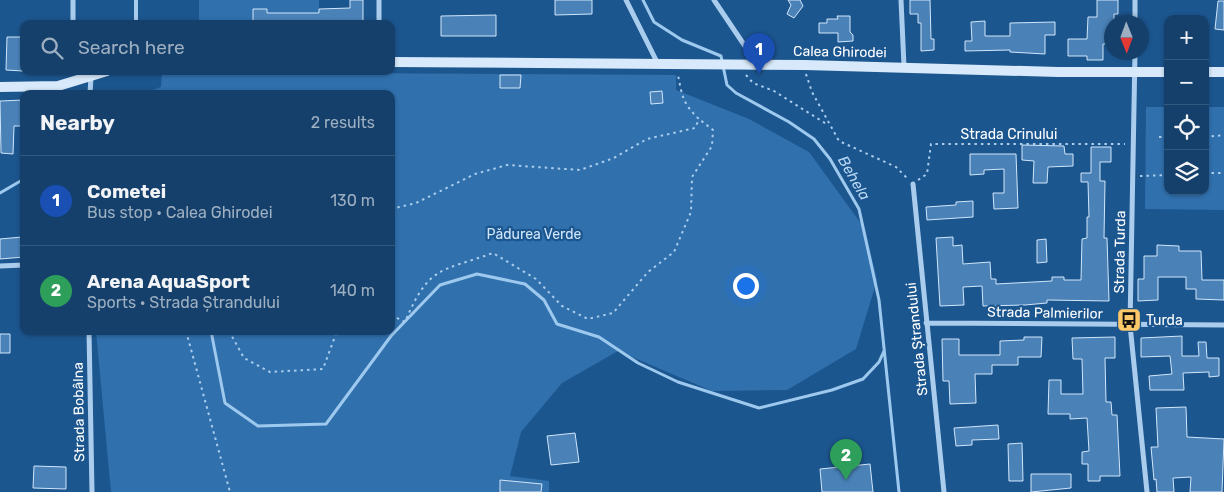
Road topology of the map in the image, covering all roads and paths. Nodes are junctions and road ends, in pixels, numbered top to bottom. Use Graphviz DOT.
graph roads {
  1 [pos="73,0"];
  2 [pos="136,0"];
  3 [pos="378,0"];
  4 [pos="626,0"];
  5 [pos="714,0"];
  6 [pos="901,0"];
  7 [pos="1135,0"];
  8 [pos="1135,15"];
  9 [pos="73,20"];
  10 [pos="136,20"];
  11 [pos="379,20"];
  12 [pos="1135,60"];
  13 [pos="395,62"];
  14 [pos="658,64"];
  15 [pos="758,64"];
  16 [pos="738,65"];
  17 [pos="805,65"];
  18 [pos="904,66"];
  19 [pos="1135,72"];
  20 [pos="1164,72"];
  21 [pos="1209,72"];
  22 [pos="1224,72"];
  23 [pos="678,74"];
  24 [pos="74,75"];
  25 [pos="94,75"];
  26 [pos="91,76"];
  27 [pos="74,82"];
  28 [pos="0,87"];
  29 [pos="90,90"];
  30 [pos="699,119"];
  31 [pos="830,127"];
  32 [pos="1224,135"];
  33 [pos="1159,137"];
  34 [pos="1164,137"];
  35 [pos="1209,137"];
  36 [pos="1133,145"];
  37 [pos="1209,173"];
  38 [pos="1224,173"];
  39 [pos="1164,175"];
  40 [pos="1133,177"];
  41 [pos="914,184"];
  42 [pos="395,208"];
  43 [pos="20,265"];
  44 [pos="0,266"];
  45 [pos="395,317"];
  46 [pos="926,323"];
  47 [pos="1130,325"];
  48 [pos="1224,325"];
  49 [pos="89,335"];
  50 [pos="187,335"];
  51 [pos="231,335"];
  52 [pos="336,335"];
  53 [pos="92,492"];
  54 [pos="230,492"];
  55 [pos="944,492"];
  56 [pos="1147,492"];
  1 -- 9 [label="street"];
  2 -- 10 [label="lane"];
  3 -- 11 [label="street"];
  4 -- 14 [label="street"];
  5 -- 15 [label="street"];
  6 -- 18 [label="street"];
  7 -- 8 [label="street"];
  12 -- 19 [label="street, Strada Turda"];
  13 -- 14 [label="street, Calea Ghirodei"];
  14 -- 16 [label="street, Calea Ghirodei"];
  15 -- 16 [label="street, Calea Ghirodei"];
  15 -- 17 [label="street, Calea Ghirodei"];
  16 -- 31 [label="path"];
  17 -- 18 [label="street, Calea Ghirodei"];
  17 -- 31 [label="path"];
  18 -- 19 [label="street, Calea Ghirodei"];
  19 -- 20 [label="street, Calea Ghirodei"];
  19 -- 36 [label="street, Strada Turda"];
  21 -- 22 [label="street"];
  23 -- 30 [label="path"];
  24 -- 27 [label="street"];
  25 -- 26 [label="street"];
  26 -- 27 [label="street"];
  26 -- 29 [label="street"];
  27 -- 28 [label="street"];
  30 -- 42 [label="path"];
  30 -- 45 [label="path"];
  31 -- 41 [label="path"];
  32 -- 35 [label="path"];
  33 -- 34 [label="path"];
  36 -- 40 [label="street, Strada Turda"];
  36 -- 41 [label="path, Strada Crinului"];
  37 -- 38 [label="path"];
  39 -- 40 [label="path"];
  40 -- 47 [label="street, Strada Turda"];
  41 -- 46 [label="street, Strada Ștrandului"];
  43 -- 44 [label="street"];
  46 -- 47 [label="street, Strada Palmierilor"];
  46 -- 55 [label="street, Strada Ștrandului"];
  47 -- 48 [label="street, Strada Palmierilor"];
  47 -- 56 [label="street, Strada Turda"];
  49 -- 53 [label="street, Strada Bobâlna"];
  50 -- 54 [label="path"];
  51 -- 52 [label="path"];
}
